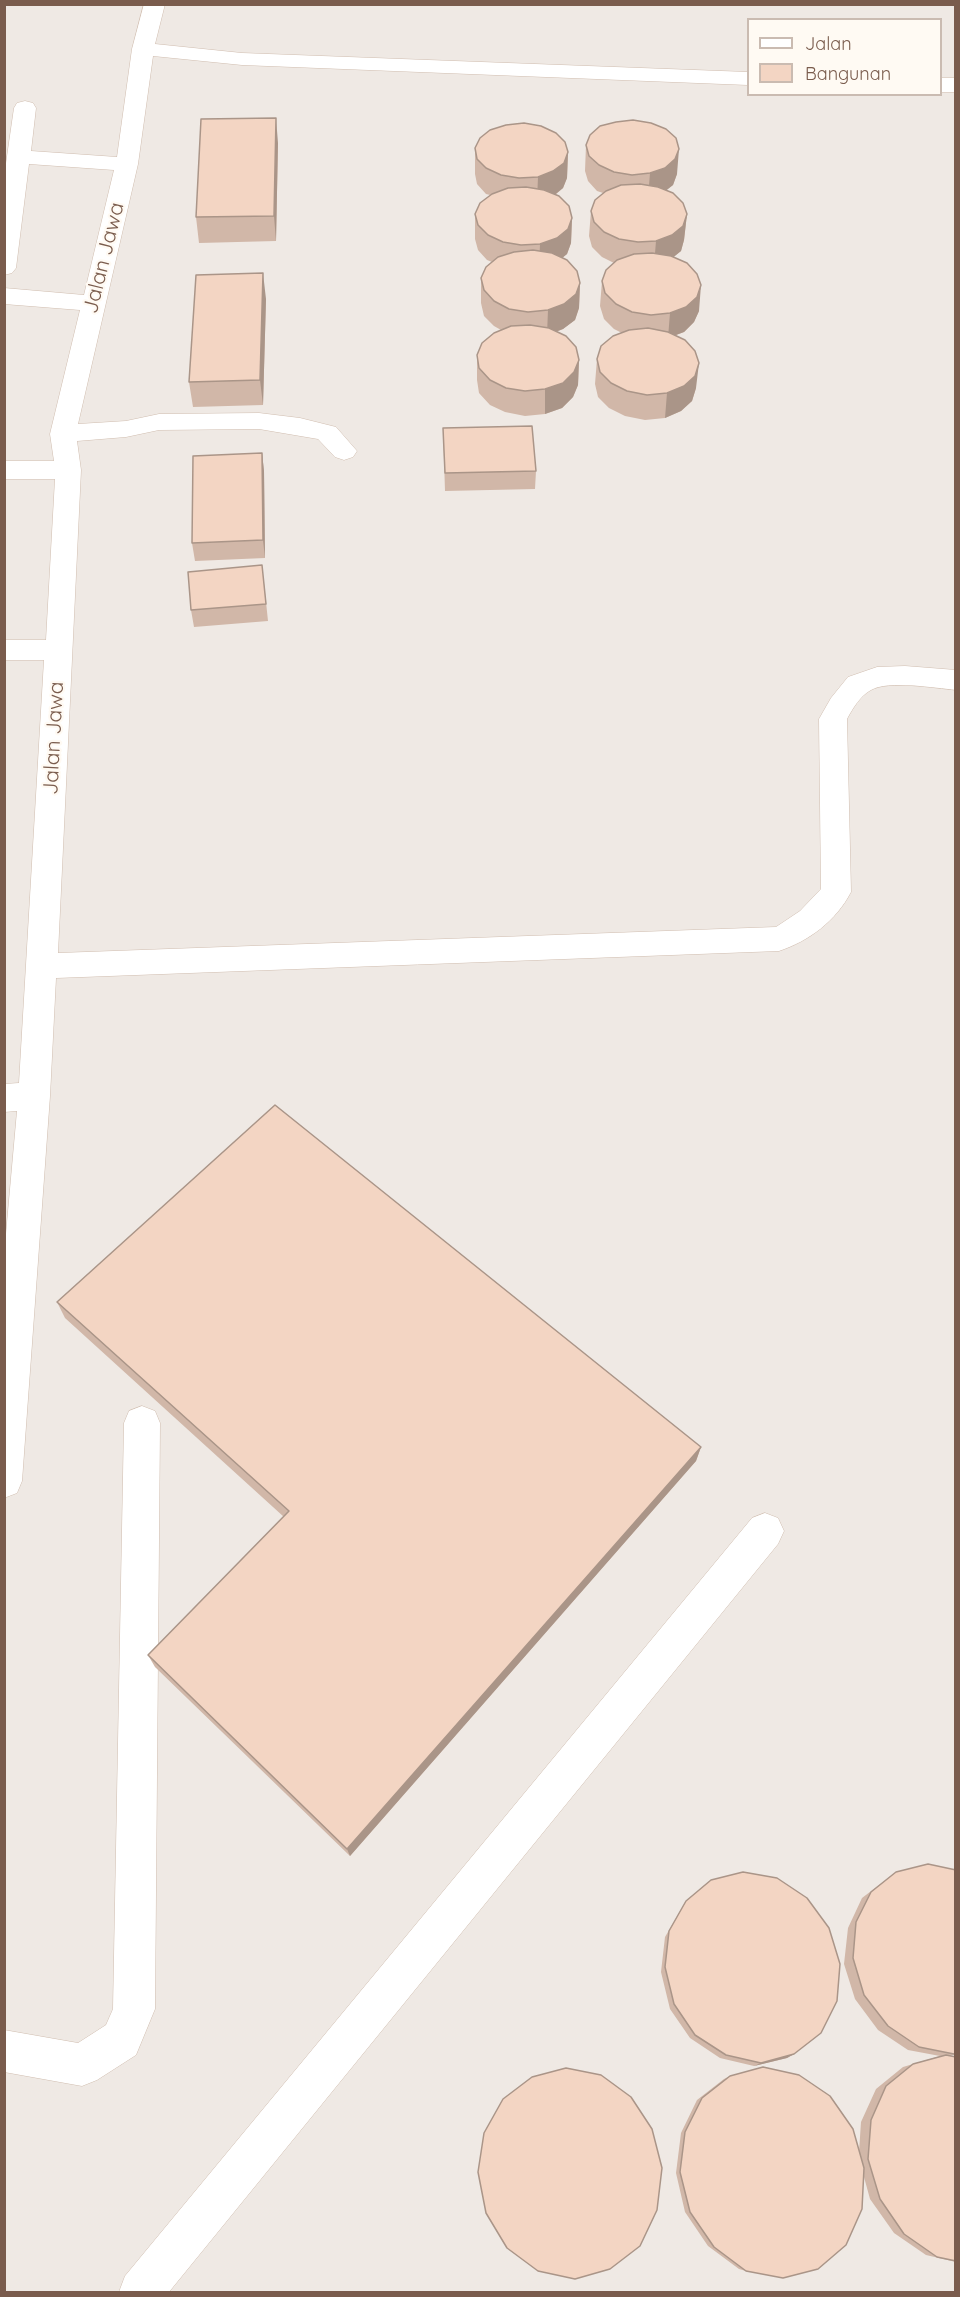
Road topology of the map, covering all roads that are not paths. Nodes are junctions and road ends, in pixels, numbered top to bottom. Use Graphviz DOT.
graph roads {
  1 [pos="155,4"];
  2 [pos="143,49"];
  3 [pos="747,79"];
  4 [pos="24,108"];
  5 [pos="18,157"];
  6 [pos="127,164"];
  7 [pos="4,268"];
  8 [pos="4,296"];
  9 [pos="92,303"];
  10 [pos="63,434"];
  11 [pos="344,451"];
  12 [pos="4,470"];
  13 [pos="69,470"];
  14 [pos="4,650"];
  15 [pos="59,650"];
  16 [pos="956,680"];
  17 [pos="41,966"];
  18 [pos="19,1097"];
  19 [pos="12,1292"];
  20 [pos="142,1423"];
  21 [pos="4,1481"];
  22 [pos="765,1531"];
  23 [pos="4,2051"];
  24 [pos="141,2292"];
  1 -- 2 [label="street, Jalan Jawa"];
  2 -- 3 [label="street"];
  2 -- 6 [label="street, Jalan Jawa"];
  4 -- 5 [label="street"];
  5 -- 6 [label="street"];
  5 -- 7 [label="street"];
  6 -- 9 [label="street, Jalan Jawa"];
  8 -- 9 [label="street"];
  9 -- 10 [label="street, Jalan Jawa"];
  10 -- 11 [label="street"];
  10 -- 13 [label="street, Jalan Jawa"];
  12 -- 13 [label="street"];
  13 -- 15 [label="street, Jalan Jawa"];
  14 -- 15 [label="street"];
  15 -- 17 [label="street, Jalan Jawa"];
  16 -- 17 [label="street"];
  17 -- 18 [label="street, Jalan Jawa"];
  18 -- 19 [label="street, Jalan Jawa"];
  19 -- 21 [label="street, Jalan Jawa"];
  20 -- 23 [label="street"];
  22 -- 24 [label="street"];
}
